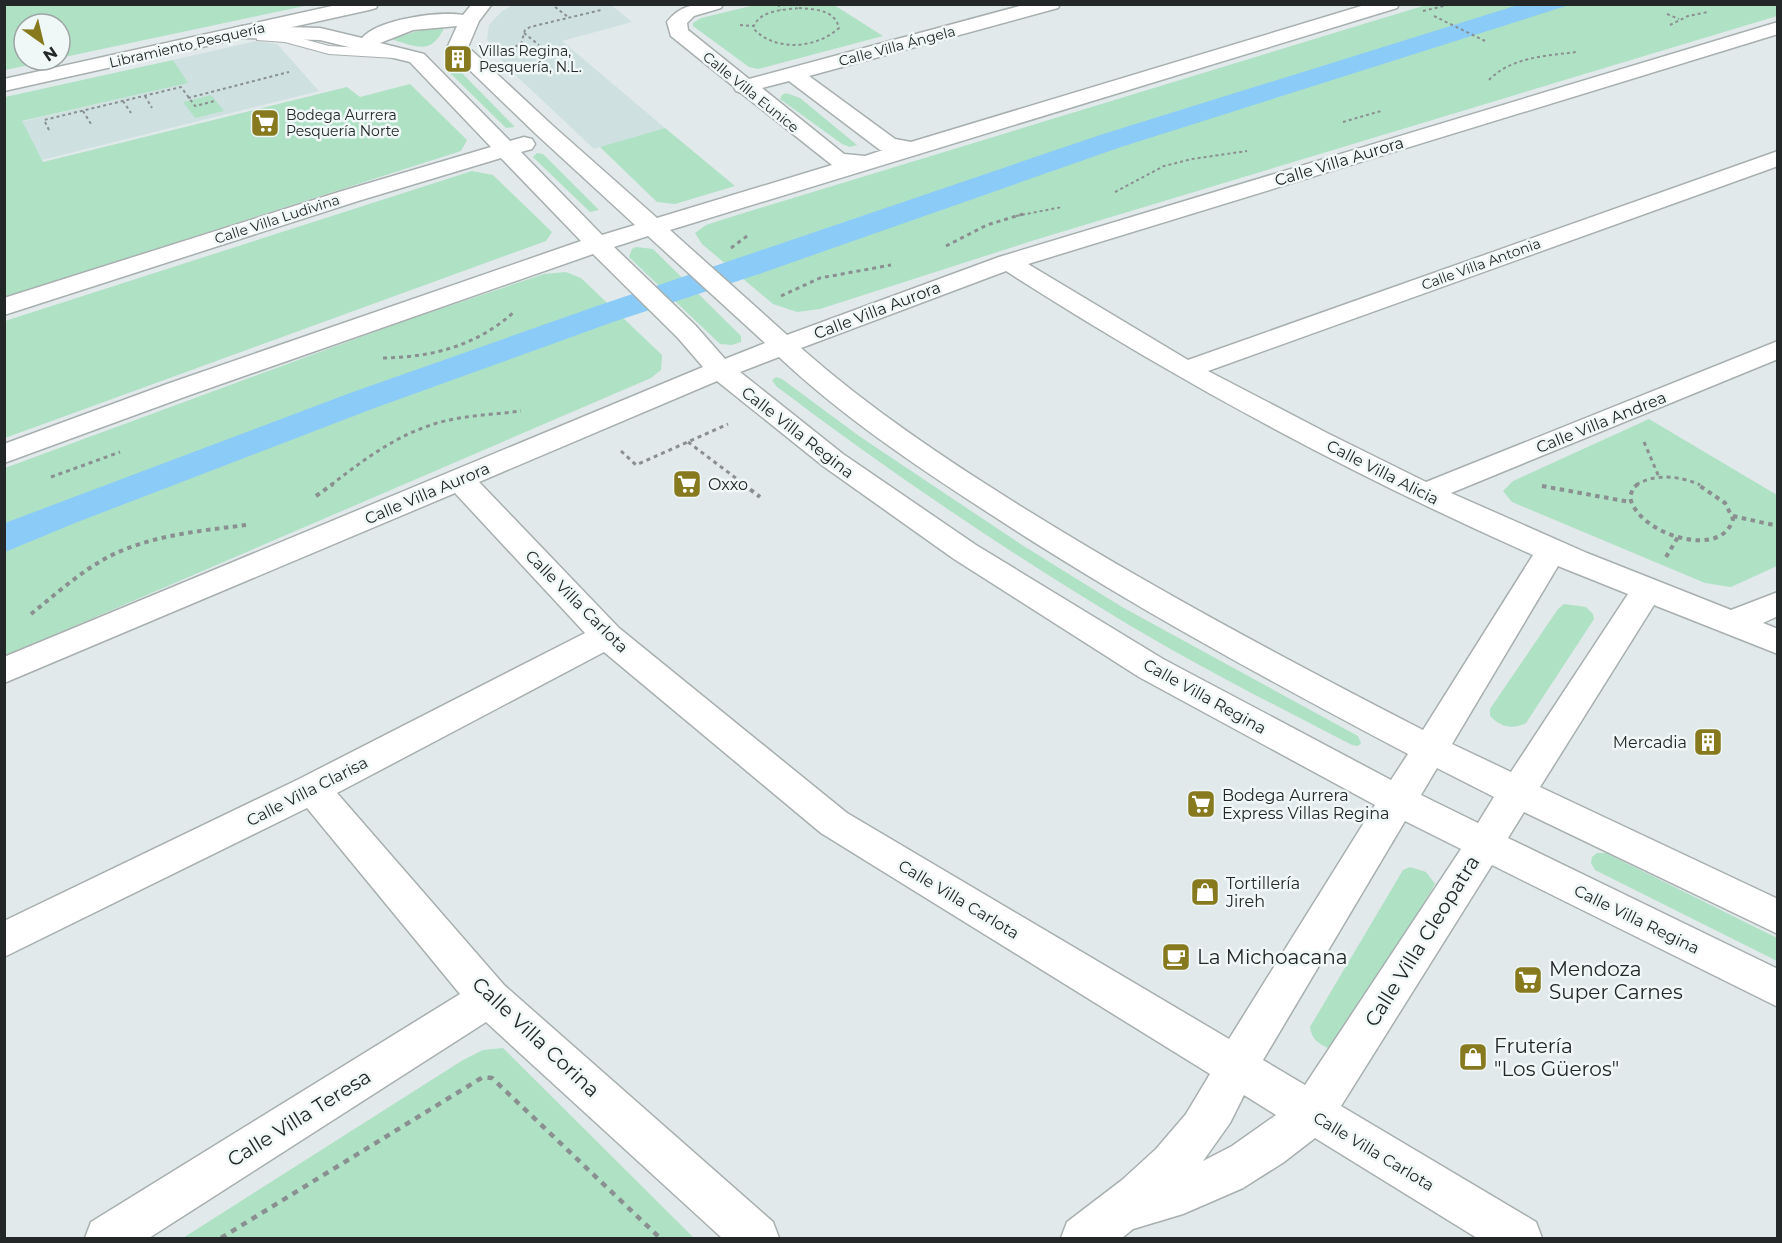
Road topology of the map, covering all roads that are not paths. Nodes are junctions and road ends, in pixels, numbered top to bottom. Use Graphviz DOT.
graph roads {
  1 [pos="483,4"];
  2 [pos="714,4"];
  3 [pos="1051,4"];
  4 [pos="1390,4"];
  5 [pos="364,5"];
  6 [pos="465,28"];
  7 [pos="1778,28"];
  8 [pos="244,35"];
  9 [pos="327,35"];
  10 [pos="367,45"];
  11 [pos="391,51"];
  12 [pos="412,56"];
  13 [pos="794,74"];
  14 [pos="4,85"];
  15 [pos="743,87"];
  16 [pos="551,135"];
  17 [pos="505,149"];
  18 [pos="880,155"];
  19 [pos="1778,158"];
  20 [pos="835,167"];
  21 [pos="625,236"];
  22 [pos="1008,262"];
  23 [pos="4,306"];
  24 [pos="1778,349"];
  25 [pos="751,358"];
  26 [pos="1185,370"];
  27 [pos="4,454"];
  28 [pos="460,480"];
  29 [pos="1425,493"];
  30 [pos="1551,550"];
  31 [pos="1647,590"];
  32 [pos="1778,603"];
  33 [pos="1732,623"];
  34 [pos="607,636"];
  35 [pos="1778,642"];
  36 [pos="4,671"];
  37 [pos="1431,749"];
  38 [pos="312,789"];
  39 [pos="1517,792"];
  40 [pos="1399,801"];
  41 [pos="1484,843"];
  42 [pos="1778,918"];
  43 [pos="4,940"];
  44 [pos="1778,989"];
  45 [pos="489,998"];
  46 [pos="1235,1067"];
  47 [pos="1312,1113"];
  48 [pos="1125,1209"];
  49 [pos="108,1239"];
  50 [pos="756,1239"];
  51 [pos="1084,1239"];
  52 [pos="1519,1239"];
  1 -- 6 [label="street"];
  2 -- 15 [label="street, Calle Villa Eunice"];
  3 -- 13 [label="street, Calle Villa Ángela"];
  4 -- 18 [label="street"];
  5 -- 8 [label="street, Libramiento Pesquería"];
  5 -- 9 [label="street"];
  6 -- 10 [label="street"];
  6 -- 11 [label="street"];
  6 -- 16 [label="street"];
  7 -- 22 [label="street, Calle Villa Aurora"];
  8 -- 9 [label="street"];
  8 -- 12 [label="lane"];
  8 -- 14 [label="street, Libramiento Pesquería"];
  9 -- 10 [label="street"];
  10 -- 11 [label="street"];
  11 -- 12 [label="street"];
  12 -- 17 [label="street"];
  13 -- 15 [label="street, Calle Villa Ángela"];
  13 -- 18 [label="street"];
  15 -- 20 [label="street, Calle Villa Eunice"];
  16 -- 17 [label="street, Calle Villa Ludivina"];
  16 -- 21 [label="street"];
  17 -- 21 [label="street"];
  17 -- 23 [label="street, Calle Villa Ludivina"];
  18 -- 20 [label="street"];
  19 -- 26 [label="street, Calle Villa Antonia"];
  20 -- 21 [label="street"];
  21 -- 25 [label="street, Calle Villa Regina"];
  21 -- 25 [label="street, Calle Villa Regina"];
  21 -- 27 [label="street"];
  22 -- 25 [label="street, Calle Villa Aurora"];
  22 -- 26 [label="street, Calle Villa Alicia"];
  24 -- 29 [label="street, Calle Villa Andrea"];
  25 -- 28 [label="street, Calle Villa Aurora"];
  25 -- 37 [label="street, Calle Villa Regina"];
  25 -- 40 [label="street, Calle Villa Regina"];
  26 -- 29 [label="street, Calle Villa Alicia"];
  28 -- 34 [label="street, Calle Villa Carlota"];
  28 -- 36 [label="street, Calle Villa Aurora"];
  29 -- 30 [label="street, Calle Villa Alicia"];
  30 -- 31 [label="street, Calle Villa Alicia"];
  30 -- 37 [label="street, Calle Villa Cleopatra"];
  31 -- 33 [label="street, Calle Villa Alicia"];
  31 -- 39 [label="street, Calle Villa Cleopatra"];
  32 -- 33 [label="street"];
  33 -- 35 [label="street, Calle Villa Alicia"];
  34 -- 38 [label="street, Calle Villa Clarisa"];
  34 -- 46 [label="street, Calle Villa Carlota"];
  37 -- 39 [label="street, Calle Villa Regina"];
  37 -- 40 [label="street, Calle Villa Cleopatra"];
  38 -- 43 [label="street, Calle Villa Clarisa"];
  38 -- 45 [label="street, Calle Villa Corina"];
  39 -- 41 [label="street, Calle Villa Cleopatra"];
  39 -- 42 [label="street, Calle Villa Regina"];
  40 -- 41 [label="street, Calle Villa Regina"];
  40 -- 46 [label="street, Calle Villa Cleopatra"];
  41 -- 44 [label="street, Calle Villa Regina"];
  41 -- 47 [label="street, Calle Villa Cleopatra"];
  45 -- 49 [label="street, Calle Villa Teresa"];
  45 -- 50 [label="street, Calle Villa Corina"];
  46 -- 47 [label="street, Calle Villa Carlota"];
  46 -- 48 [label="street, Calle Villa Cleopatra"];
  47 -- 48 [label="street, Calle Villa Cleopatra"];
  47 -- 52 [label="street, Calle Villa Carlota"];
  48 -- 51 [label="street, Calle Villa Cleopatra"];
}
